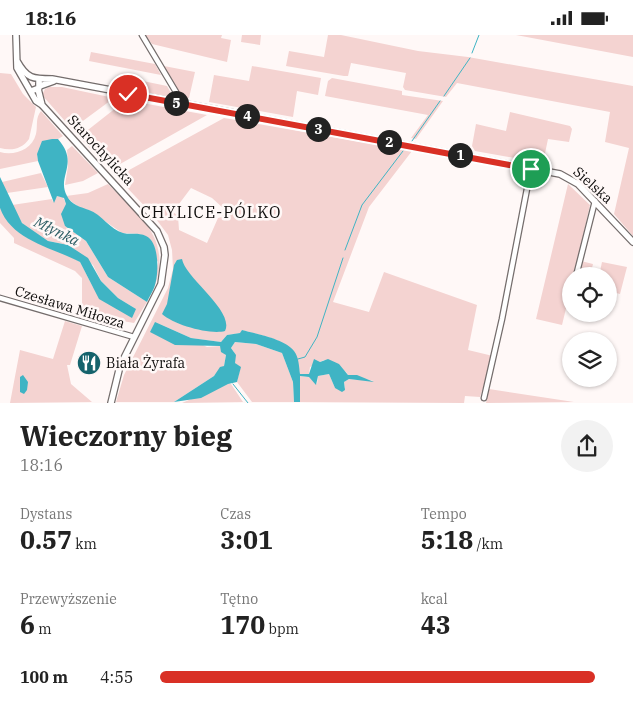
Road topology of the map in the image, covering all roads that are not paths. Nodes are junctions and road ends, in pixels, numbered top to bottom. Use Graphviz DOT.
graph roads {
  1 [pos="16,35"];
  2 [pos="142,35"];
  3 [pos="17,61"];
  4 [pos="31,77"];
  5 [pos="39,79"];
  6 [pos="54,81"];
  7 [pos="26,83"];
  8 [pos="37,89"];
  9 [pos="177,103"];
  10 [pos="531,169"];
  11 [pos="594,201"];
  12 [pos="633,242"];
  13 [pos="578,267"];
  14 [pos="0,298"];
  15 [pos="134,337"];
  16 [pos="484,398"];
  17 [pos="110,403"];
  1 -- 3 [label="street, Starochylicka"];
  2 -- 9 [label="street"];
  3 -- 4 [label="street"];
  3 -- 7 [label="street, Starochylicka"];
  4 -- 5 [label="street"];
  4 -- 7 [label="street"];
  5 -- 6 [label="street, Sielska"];
  5 -- 8 [label="street"];
  6 -- 8 [label="street, Sielska"];
  6 -- 9 [label="street, Sielska"];
  7 -- 8 [label="street, Starochylicka"];
  8 -- 15 [label="street, Starochylicka"];
  9 -- 10 [label="street, Sielska"];
  10 -- 11 [label="street, Sielska"];
  10 -- 16 [label="street"];
  11 -- 12 [label="street, Sielska"];
  11 -- 13 [label="street"];
  14 -- 15 [label="street, Czesława Miłosza"];
  15 -- 17 [label="street, Starochylicka"];
}
